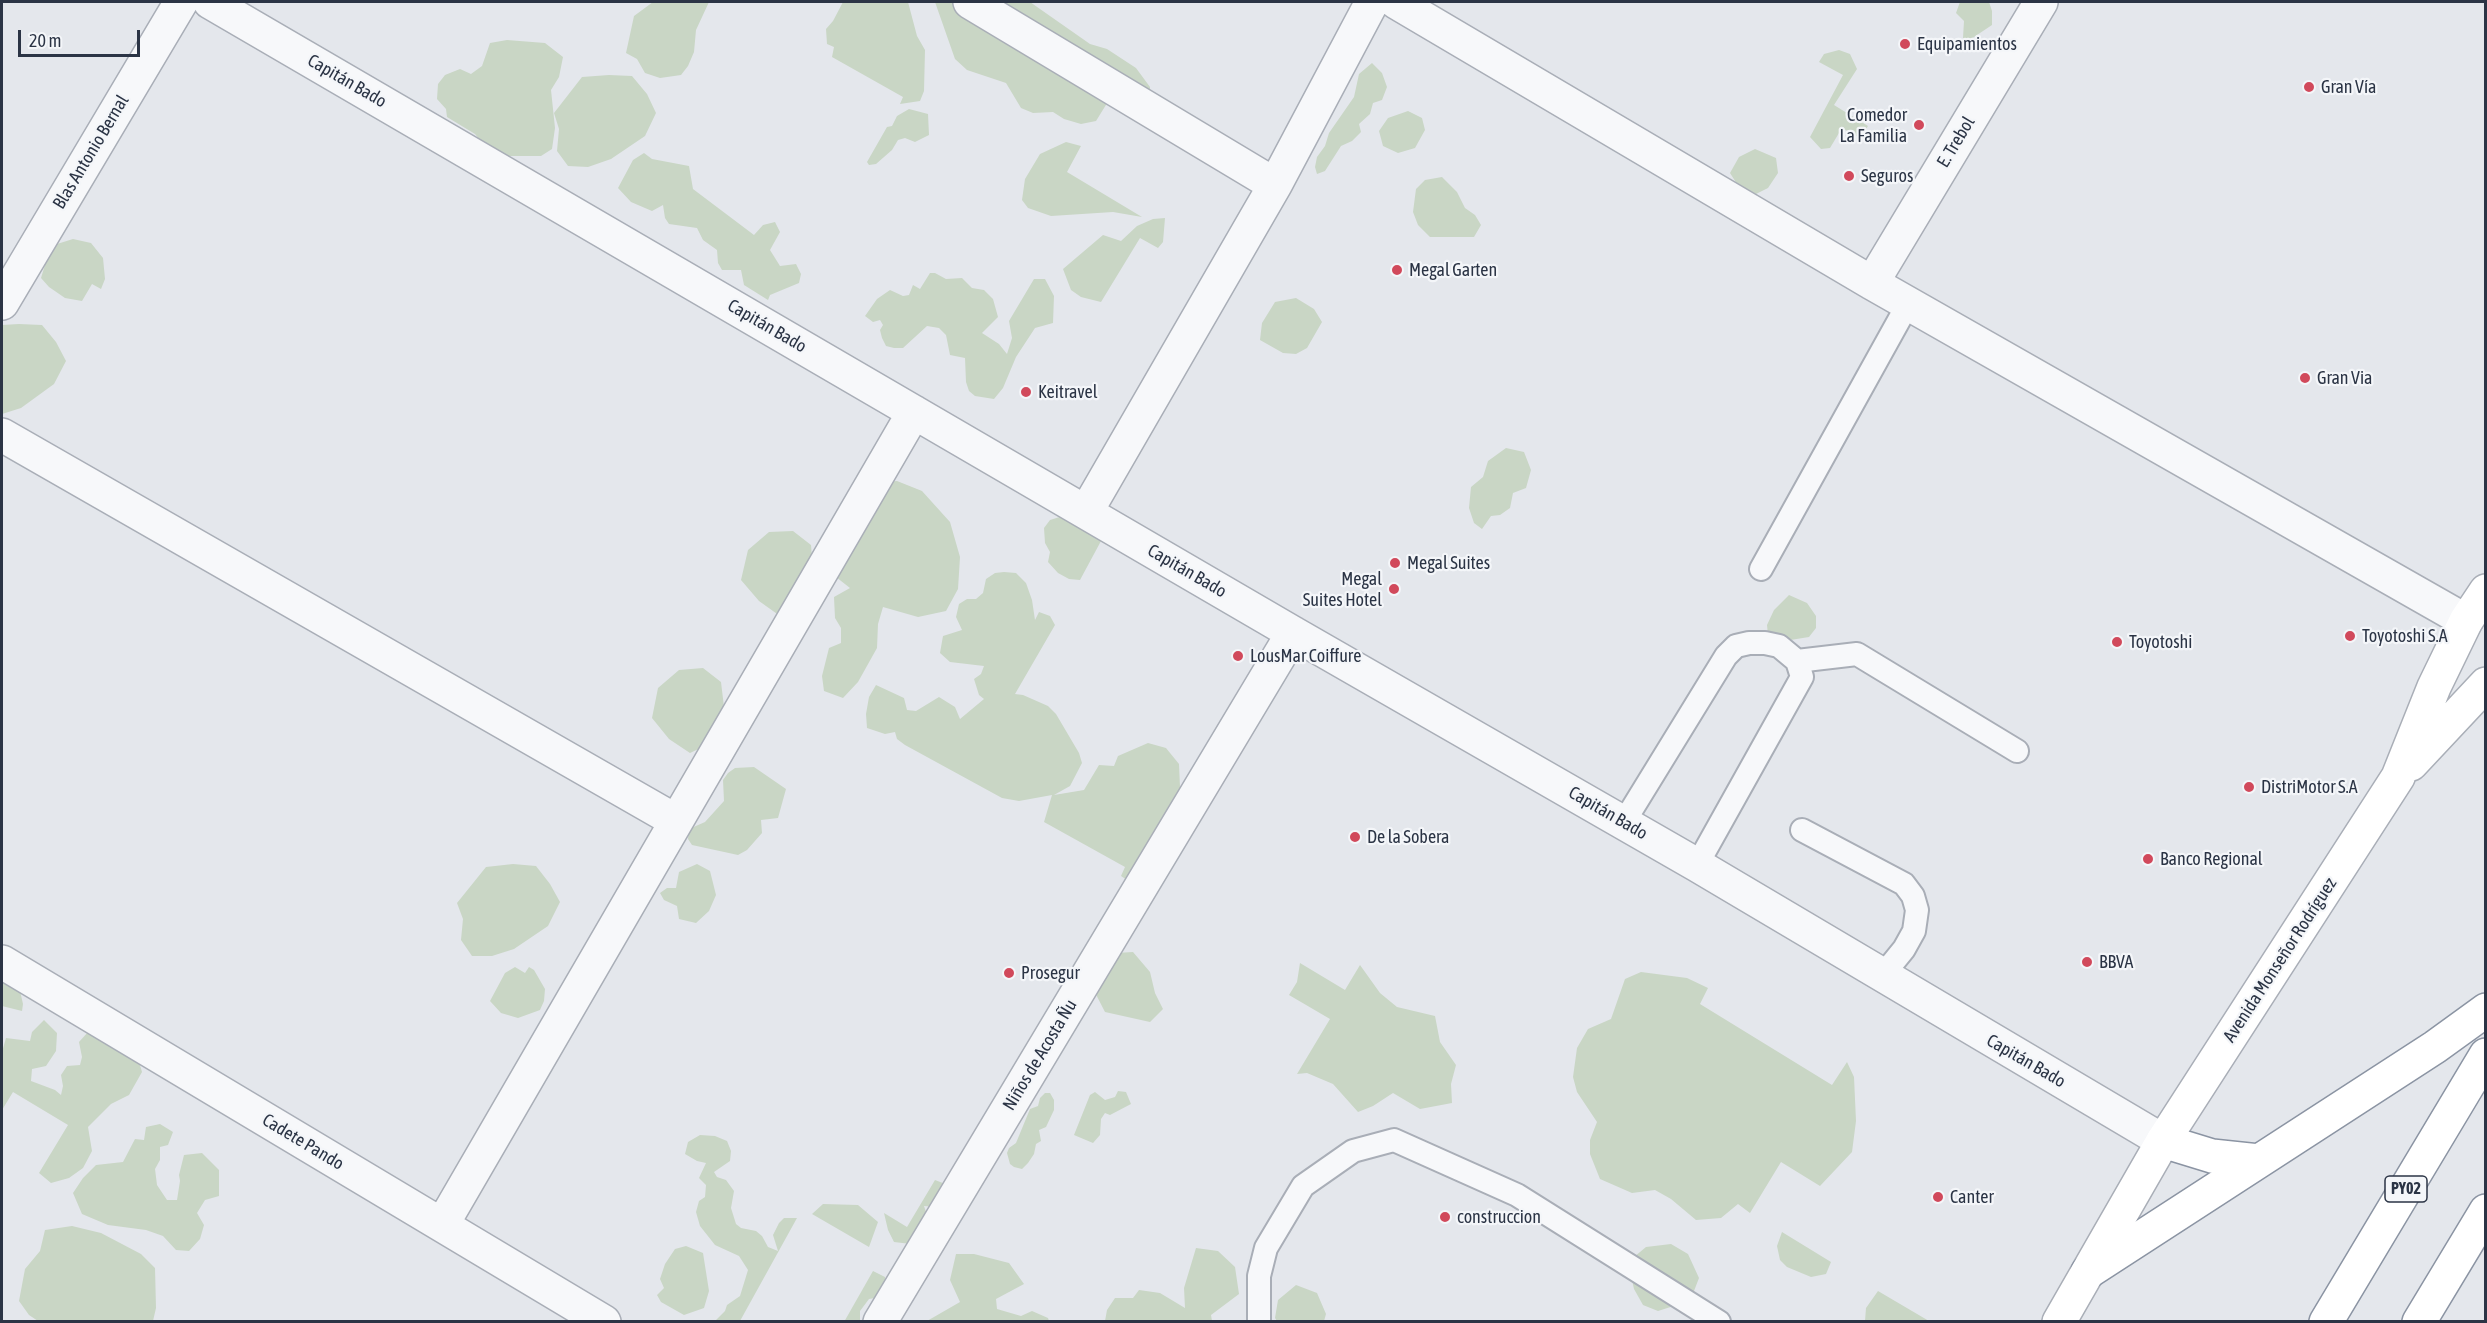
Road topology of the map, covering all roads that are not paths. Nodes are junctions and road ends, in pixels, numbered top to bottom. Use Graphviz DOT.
graph roads {
  1 [pos="180,2"];
  2 [pos="210,2"];
  3 [pos="970,2"];
  4 [pos="1372,2"];
  5 [pos="1396,2"];
  6 [pos="2041,2"];
  7 [pos="1275,185"];
  8 [pos="1872,283"];
  9 [pos="2,303"];
  10 [pos="1908,304"];
  11 [pos="914,412"];
  12 [pos="2,435"];
  13 [pos="1086,512"];
  14 [pos="1761,569"];
  15 [pos="2486,591"];
  16 [pos="2466,621"];
  17 [pos="1293,633"];
  18 [pos="1797,662"];
  19 [pos="2486,684"];
  20 [pos="2017,751"];
  21 [pos="2398,777"];
  22 [pos="676,821"];
  23 [pos="1624,822"];
  24 [pos="1802,830"];
  25 [pos="1697,865"];
  26 [pos="2,962"];
  27 [pos="1882,976"];
  28 [pos="2486,1010"];
  29 [pos="2486,1055"];
  30 [pos="2163,1141"];
  31 [pos="2259,1161"];
  32 [pos="2486,1211"];
  33 [pos="442,1225"];
  34 [pos="2088,1272"];
  35 [pos="604,1322"];
  36 [pos="880,1322"];
  37 [pos="1259,1322"];
  38 [pos="1719,1322"];
  39 [pos="2059,1322"];
  40 [pos="2326,1322"];
  41 [pos="2420,1322"];
  1 -- 9 [label="street, Blas Antonio Bernal"];
  2 -- 11 [label="street, Capitán Bado"];
  3 -- 7 [label="street"];
  4 -- 7 [label="street"];
  5 -- 8 [label="street"];
  6 -- 8 [label="street, E. Trebol"];
  7 -- 13 [label="street"];
  8 -- 10 [label="street"];
  10 -- 14 [label="lane"];
  10 -- 16 [label="street"];
  11 -- 13 [label="street, Capitán Bado"];
  11 -- 22 [label="street"];
  12 -- 22 [label="street"];
  13 -- 17 [label="street, Capitán Bado"];
  15 -- 16 [label="main road, Avenida Monseñor Rodríguez"];
  16 -- 21 [label="main road, Avenida Monseñor Rodríguez"];
  17 -- 23 [label="street, Capitán Bado"];
  17 -- 36 [label="street, Niños de Acosta Ñu"];
  18 -- 20 [label="lane"];
  18 -- 23 [label="lane"];
  18 -- 25 [label="lane"];
  19 -- 21 [label="main road"];
  21 -- 30 [label="main road, Avenida Monseñor Rodríguez"];
  22 -- 33 [label="street"];
  23 -- 25 [label="street, Capitán Bado"];
  24 -- 27 [label="lane"];
  25 -- 27 [label="street, Capitán Bado"];
  26 -- 33 [label="street, Cadete Pando"];
  27 -- 30 [label="street, Capitán Bado"];
  28 -- 31 [label="main road"];
  29 -- 40 [label="main road, PY02"];
  30 -- 31 [label="main road"];
  30 -- 34 [label="main road, Avenida Monseñor Rodríguez"];
  31 -- 34 [label="main road"];
  32 -- 41 [label="main road"];
  33 -- 35 [label="street, Cadete Pando"];
  34 -- 39 [label="main road, Avenida Monseñor Rodríguez"];
  37 -- 38 [label="lane"];
}
